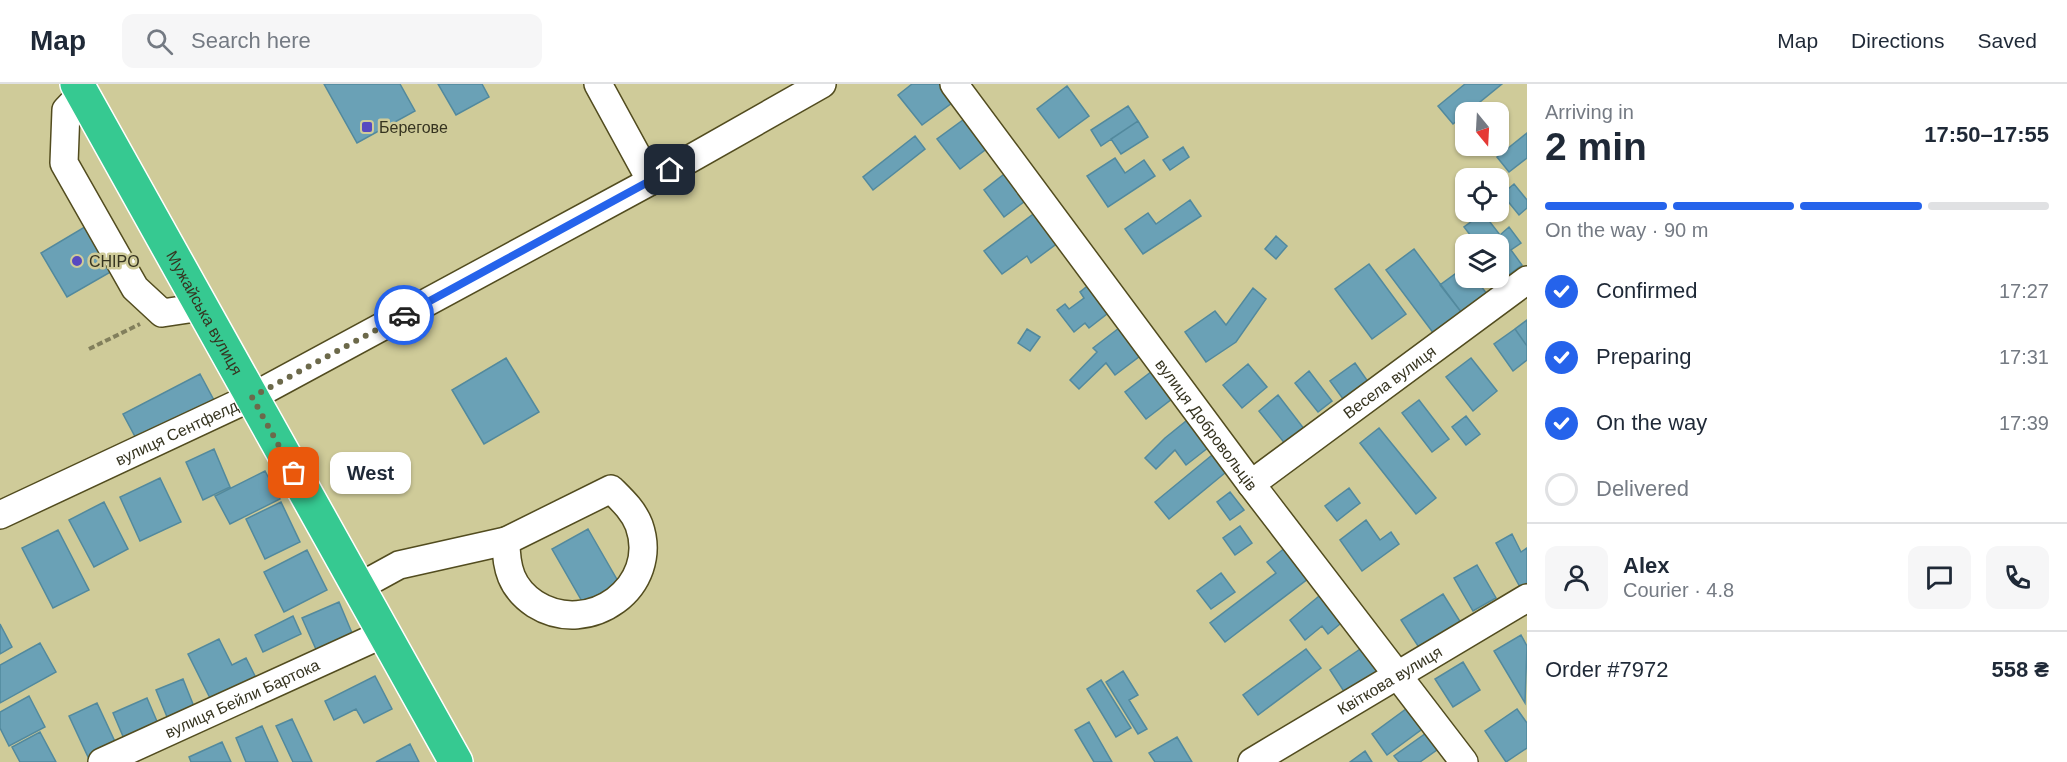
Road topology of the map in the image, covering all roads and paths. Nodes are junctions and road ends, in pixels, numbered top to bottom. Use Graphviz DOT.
graph roads {
  1 [pos="598,84"];
  2 [pos="822,84"];
  3 [pos="954,84"];
  4 [pos="79,88"];
  5 [pos="651,181"];
  6 [pos="1527,280"];
  7 [pos="202,307"];
  8 [pos="162,313"];
  9 [pos="89,349"];
  10 [pos="252,397"];
  11 [pos="1251,484"];
  12 [pos="0,515"];
  13 [pos="506,541"];
  14 [pos="357,588"];
  15 [pos="1527,598"];
  16 [pos="383,634"];
  17 [pos="1396,675"];
  18 [pos="102,762"];
  19 [pos="456,762"];
  20 [pos="1252,762"];
  21 [pos="1464,762"];
  1 -- 5 [label="street"];
  2 -- 5 [label="street, вулиця Сентфелд"];
  3 -- 11 [label="street, вулиця Добровольців"];
  4 -- 7 [label="highway, Мужайська вулиця"];
  4 -- 8 [label="street"];
  5 -- 10 [label="street, вулиця Сентфелд"];
  6 -- 11 [label="street, Весела вулиця"];
  7 -- 8 [label="street"];
  7 -- 10 [label="highway, Мужайська вулиця"];
  8 -- 9 [label="path"];
  10 -- 12 [label="street, вулиця Сентфелд"];
  10 -- 14 [label="highway, Мужайська вулиця"];
  11 -- 17 [label="street, вулиця Добровольців"];
  13 -- 13 [label="street"];
  13 -- 14 [label="street"];
  14 -- 16 [label="highway, Мужайська вулиця"];
  15 -- 17 [label="street, Квіткова вулиця"];
  16 -- 18 [label="street, вулиця Бейли Бартока"];
  16 -- 19 [label="highway, Мужайська вулиця"];
  17 -- 20 [label="street, Квіткова вулиця"];
  17 -- 21 [label="street, вулиця Добровольців"];
}
